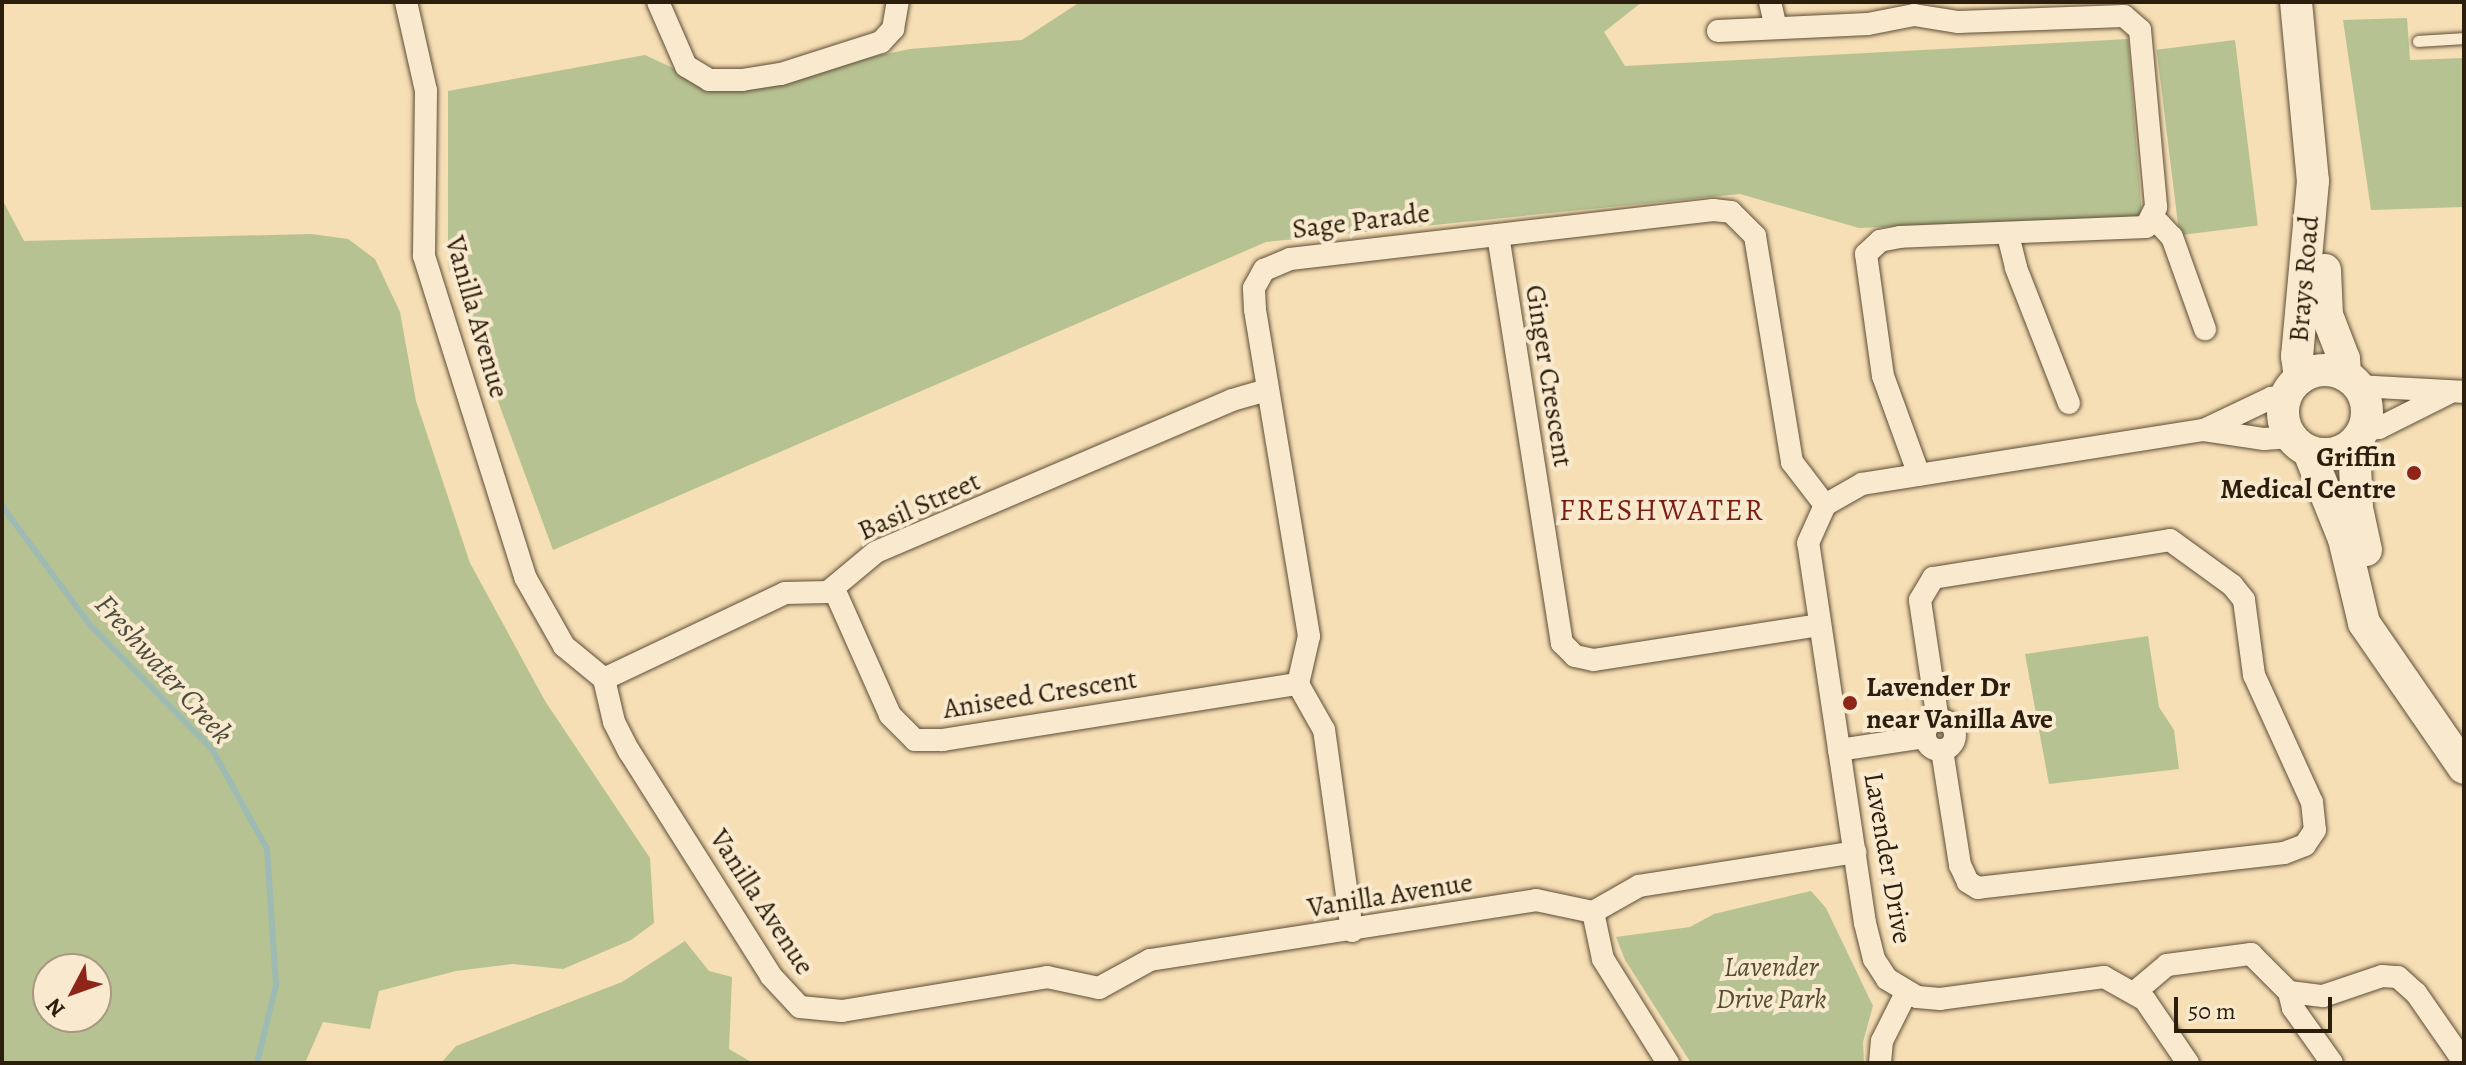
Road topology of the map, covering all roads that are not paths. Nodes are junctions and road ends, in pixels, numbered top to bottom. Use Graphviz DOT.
graph roads {
  1 [pos="406,2"];
  2 [pos="658,2"];
  3 [pos="898,2"];
  4 [pos="1770,2"];
  5 [pos="2296,2"];
  6 [pos="1920,8"];
  7 [pos="2070,9"];
  8 [pos="1776,27"];
  9 [pos="1718,31"];
  10 [pos="2464,38"];
  11 [pos="2418,41"];
  12 [pos="2313,181"];
  13 [pos="2154,218"];
  14 [pos="1498,235"];
  15 [pos="2008,235"];
  16 [pos="2205,329"];
  17 [pos="2352,381"];
  18 [pos="2293,387"];
  19 [pos="1267,390"];
  20 [pos="2456,393"];
  21 [pos="2069,403"];
  22 [pos="2204,430"];
  23 [pos="2359,436"];
  24 [pos="2300,444"];
  25 [pos="1919,475"];
  26 [pos="1825,505"];
  27 [pos="834,589"];
  28 [pos="1819,625"];
  29 [pos="2392,661"];
  30 [pos="604,679"];
  31 [pos="1298,684"];
  32 [pos="1935,736"];
  33 [pos="1839,750"];
  34 [pos="2464,768"];
  35 [pos="1855,852"];
  36 [pos="1593,912"];
  37 [pos="1352,931"];
  38 [pos="2135,992"];
  39 [pos="2289,992"];
  40 [pos="1906,993"];
  41 [pos="2323,996"];
  42 [pos="2313,1035"];
  43 [pos="2464,1062"];
  44 [pos="1668,1063"];
  45 [pos="1880,1063"];
  46 [pos="2188,1063"];
  47 [pos="2332,1063"];
  1 -- 30 [label="street, Vanilla Avenue"];
  2 -- 3 [label="street"];
  4 -- 8 [label="street"];
  5 -- 12 [label="main road, Brays Road"];
  6 -- 7 [label="street"];
  6 -- 8 [label="street"];
  7 -- 13 [label="street"];
  8 -- 9 [label="street"];
  10 -- 11 [label="lane"];
  12 -- 17 [label="main road, Brays Road"];
  12 -- 18 [label="main road, Brays Road"];
  13 -- 15 [label="street"];
  13 -- 16 [label="street"];
  14 -- 19 [label="street, Sage Parade"];
  14 -- 26 [label="street, Sage Parade"];
  14 -- 28 [label="street, Ginger Crescent"];
  15 -- 21 [label="street"];
  15 -- 25 [label="street"];
  17 -- 18 [label="main road"];
  17 -- 20 [label="street"];
  17 -- 23 [label="main road"];
  18 -- 22 [label="street"];
  18 -- 24 [label="main road"];
  19 -- 27 [label="street, Basil Street"];
  19 -- 31 [label="street, Sage Parade"];
  20 -- 23 [label="street"];
  22 -- 24 [label="street"];
  22 -- 25 [label="street"];
  23 -- 24 [label="main road"];
  23 -- 29 [label="main road"];
  24 -- 29 [label="main road"];
  25 -- 26 [label="street"];
  26 -- 28 [label="street, Lavender Drive"];
  27 -- 30 [label="street"];
  27 -- 31 [label="street, Aniseed Crescent"];
  28 -- 33 [label="street, Lavender Drive"];
  29 -- 34 [label="main road"];
  30 -- 37 [label="street, Vanilla Avenue"];
  31 -- 37 [label="street"];
  32 -- 32 [label="street"];
  32 -- 33 [label="street"];
  33 -- 35 [label="street, Lavender Drive"];
  35 -- 36 [label="street"];
  35 -- 40 [label="street, Lavender Drive"];
  36 -- 37 [label="street, Vanilla Avenue"];
  36 -- 44 [label="street"];
  38 -- 39 [label="street"];
  38 -- 40 [label="street"];
  38 -- 46 [label="street"];
  39 -- 41 [label="street"];
  39 -- 42 [label="street"];
  40 -- 45 [label="street"];
  41 -- 42 [label="street"];
  41 -- 43 [label="street"];
  42 -- 47 [label="street"];
}
